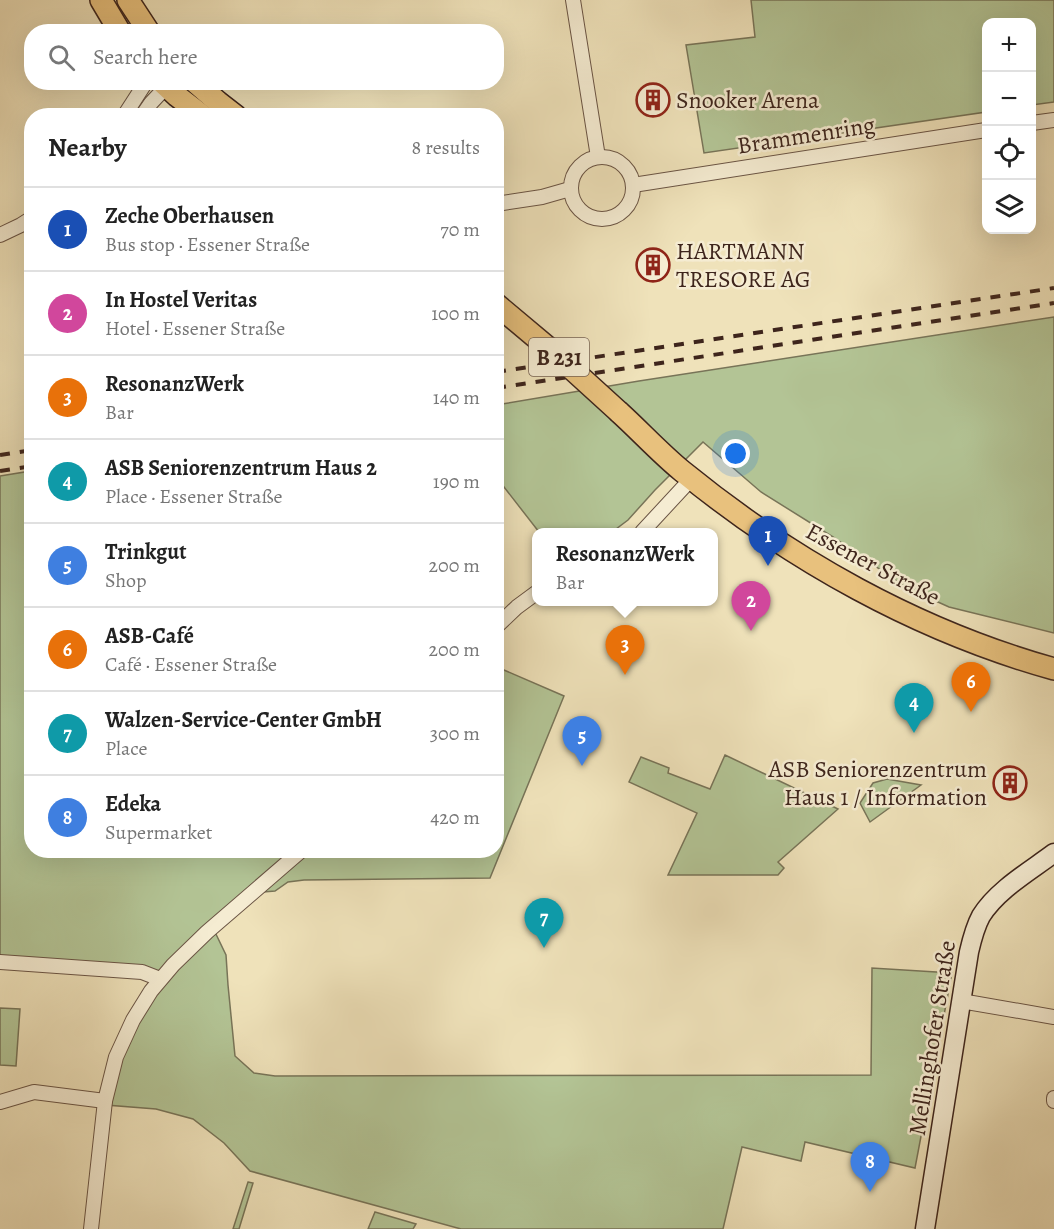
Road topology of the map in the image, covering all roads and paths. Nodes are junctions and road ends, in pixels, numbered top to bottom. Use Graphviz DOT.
graph roads {
  1 [pos="101,0"];
  2 [pos="128,0"];
  3 [pos="573,0"];
  4 [pos="115,24"];
  5 [pos="144,24"];
  6 [pos="153,90"];
  7 [pos="157,90"];
  8 [pos="168,90"];
  9 [pos="204,90"];
  10 [pos="133,108"];
  11 [pos="148,108"];
  12 [pos="192,108"];
  13 [pos="226,108"];
  14 [pos="1054,120"];
  15 [pos="1036,122"];
  16 [pos="982,131"];
  17 [pos="598,157"];
  18 [pos="633,184"];
  19 [pos="570,189"];
  20 [pos="504,203"];
  21 [pos="24,223"];
  22 [pos="0,235"];
  23 [pos="504,311"];
  24 [pos="692,478"];
  25 [pos="646,528"];
  26 [pos="532,596"];
  27 [pos="504,619"];
  28 [pos="1054,669"];
  29 [pos="1054,853"];
  30 [pos="294,858"];
  31 [pos="0,962"];
  32 [pos="160,980"];
  33 [pos="961,1001"];
  34 [pos="1054,1017"];
  35 [pos="105,1101"];
  36 [pos="0,1102"];
  37 [pos="91,1229"];
  38 [pos="925,1229"];
  1 -- 4 [label="main road"];
  2 -- 5 [label="main road"];
  3 -- 17 [label="street"];
  6 -- 10 [label="street"];
  7 -- 11 [label="street"];
  8 -- 12 [label="main road"];
  9 -- 13 [label="main road"];
  14 -- 15 [label="street"];
  16 -- 18 [label="street, Brammenring"];
  17 -- 18 [label="street"];
  17 -- 19 [label="street"];
  18 -- 19 [label="street"];
  19 -- 20 [label="street"];
  21 -- 22 [label="street"];
  23 -- 24 [label="main road, Essener Straße / B 231, bridge"];
  24 -- 25 [label="street"];
  24 -- 28 [label="main road, Essener Straße / B 231"];
  26 -- 27 [label="street"];
  29 -- 33 [label="main road, Mellinghofer Straße"];
  30 -- 32 [label="street"];
  31 -- 32 [label="street"];
  32 -- 35 [label="street"];
  33 -- 34 [label="street"];
  33 -- 38 [label="main road, Mellinghofer Straße"];
  35 -- 36 [label="street"];
  35 -- 37 [label="street"];
}
